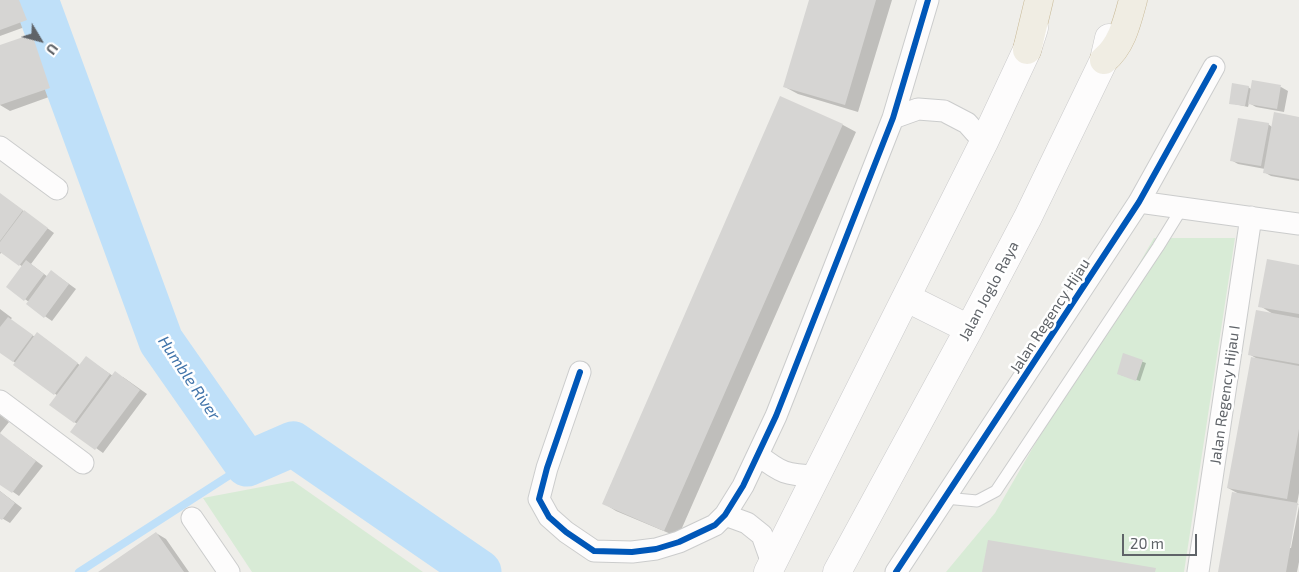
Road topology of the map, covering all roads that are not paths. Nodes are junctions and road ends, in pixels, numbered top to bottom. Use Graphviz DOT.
graph roads {
  1 [pos="928,0"];
  2 [pos="1039,0"];
  3 [pos="1043,0"];
  4 [pos="1119,0"];
  5 [pos="1133,0"];
  6 [pos="1027,50"];
  7 [pos="1104,60"];
  8 [pos="1214,67"];
  9 [pos="893,118"];
  10 [pos="984,142"];
  11 [pos="0,147"];
  12 [pos="57,189"];
  13 [pos="1139,202"];
  14 [pos="1182,208"];
  15 [pos="1251,217"];
  16 [pos="1299,224"];
  17 [pos="907,298"];
  18 [pos="969,329"];
  19 [pos="580,372"];
  20 [pos="0,401"];
  21 [pos="758,455"];
  22 [pos="83,462"];
  23 [pos="816,476"];
  24 [pos="945,498"];
  25 [pos="725,515"];
  26 [pos="192,518"];
  27 [pos="770,568"];
  28 [pos="229,572"];
  29 [pos="837,572"];
  30 [pos="896,572"];
  31 [pos="1198,572"];
  1 -- 9 [label="street"];
  2 -- 6 [label="highway"];
  3 -- 6 [label="main road"];
  4 -- 7 [label="main road, Jalan Joglo Raya"];
  5 -- 7 [label="highway"];
  6 -- 10 [label="main road"];
  7 -- 18 [label="main road, Jalan Joglo Raya"];
  8 -- 13 [label="street, Jalan Regency Hijau"];
  9 -- 10 [label="street"];
  9 -- 21 [label="street"];
  10 -- 17 [label="main road"];
  11 -- 12 [label="street"];
  13 -- 14 [label="street"];
  13 -- 24 [label="street, Jalan Regency Hijau"];
  14 -- 15 [label="street"];
  14 -- 24 [label="lane"];
  15 -- 16 [label="street"];
  15 -- 31 [label="street, Jalan Regency Hijau I"];
  17 -- 18 [label="main road"];
  17 -- 23 [label="main road"];
  18 -- 29 [label="main road, Jalan Joglo Raya"];
  19 -- 25 [label="street"];
  20 -- 22 [label="street"];
  21 -- 23 [label="street"];
  21 -- 25 [label="street"];
  23 -- 27 [label="main road"];
  24 -- 30 [label="street, Jalan Regency Hijau"];
  25 -- 27 [label="street"];
  26 -- 28 [label="street"];
}
